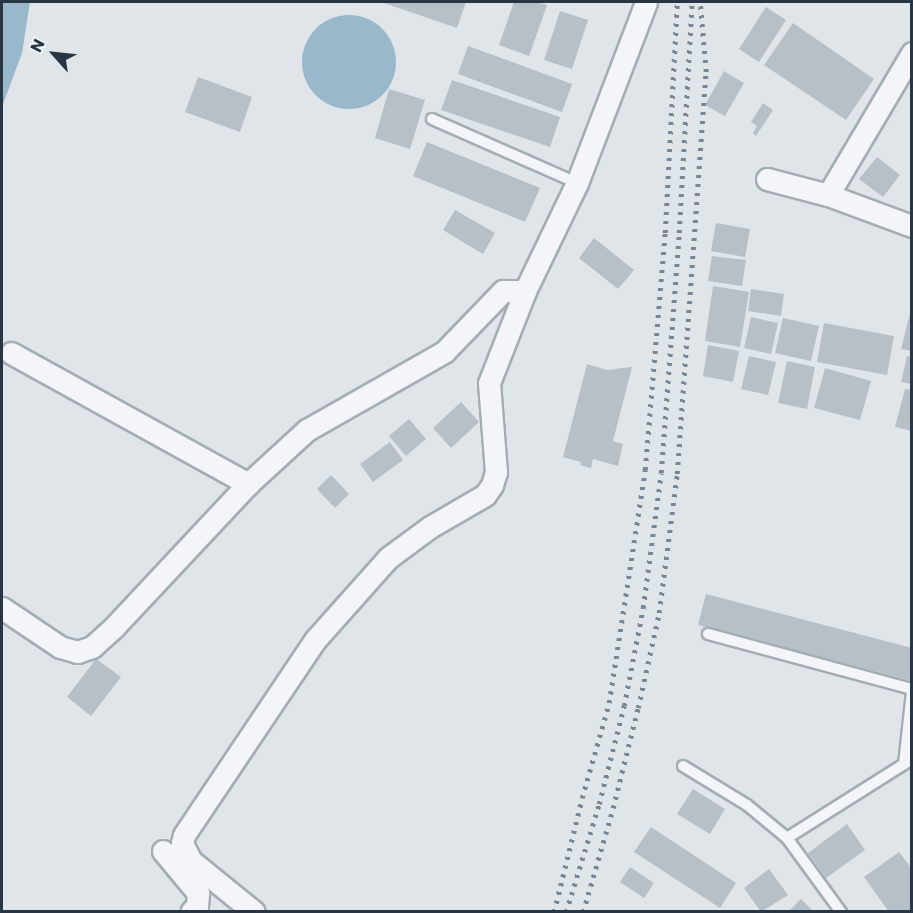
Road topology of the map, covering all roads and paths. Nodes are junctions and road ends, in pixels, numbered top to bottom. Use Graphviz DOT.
graph roads {
  1 [pos="646,2"];
  2 [pos="912,53"];
  3 [pos="432,119"];
  4 [pos="767,179"];
  5 [pos="577,183"];
  6 [pos="828,195"];
  7 [pos="912,226"];
  8 [pos="525,291"];
  9 [pos="11,353"];
  10 [pos="248,484"];
  11 [pos="2,608"];
  12 [pos="708,634"];
  13 [pos="912,690"];
  14 [pos="908,761"];
  15 [pos="683,766"];
  16 [pos="787,838"];
  17 [pos="163,851"];
  18 [pos="191,912"];
  19 [pos="254,912"];
  20 [pos="841,912"];
  1 -- 5 [label="street"];
  2 -- 6 [label="street"];
  3 -- 5 [label="lane"];
  4 -- 6 [label="street"];
  5 -- 8 [label="street"];
  6 -- 7 [label="street"];
  8 -- 10 [label="street"];
  8 -- 19 [label="street"];
  9 -- 10 [label="street"];
  10 -- 11 [label="street"];
  12 -- 13 [label="lane"];
  13 -- 14 [label="lane"];
  14 -- 16 [label="lane"];
  15 -- 16 [label="lane"];
  16 -- 20 [label="lane"];
  17 -- 18 [label="street"];
}
